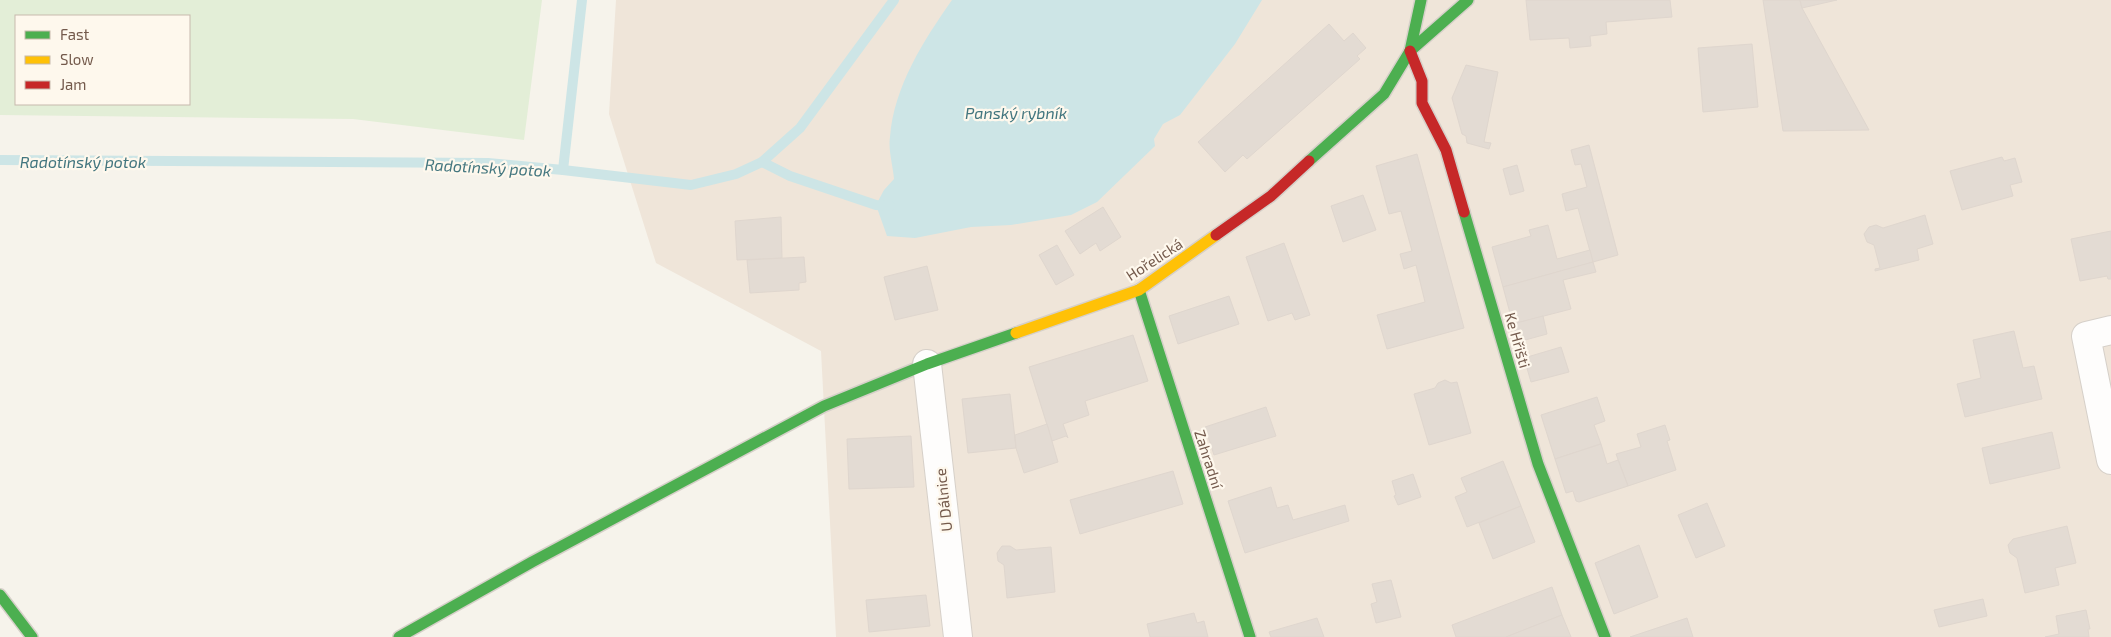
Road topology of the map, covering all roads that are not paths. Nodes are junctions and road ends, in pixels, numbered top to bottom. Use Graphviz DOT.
graph roads {
  1 [pos="1421,0"];
  2 [pos="1468,0"];
  3 [pos="1410,51"];
  4 [pos="1139,290"];
  5 [pos="2099,333"];
  6 [pos="928,364"];
  7 [pos="2111,460"];
  8 [pos="0,595"];
  9 [pos="32,637"];
  10 [pos="399,637"];
  11 [pos="958,637"];
  12 [pos="1250,637"];
  13 [pos="1605,637"];
  1 -- 3 [label="main road"];
  2 -- 3 [label="main road"];
  3 -- 4 [label="main road, Hořelická"];
  3 -- 13 [label="main road, Ke Hřišti"];
  4 -- 6 [label="main road, Hořelická"];
  4 -- 12 [label="main road, Zahradní"];
  5 -- 7 [label="street"];
  6 -- 10 [label="main road, Hořelická"];
  6 -- 11 [label="street, U Dálnice"];
  8 -- 9 [label="main road"];
}
